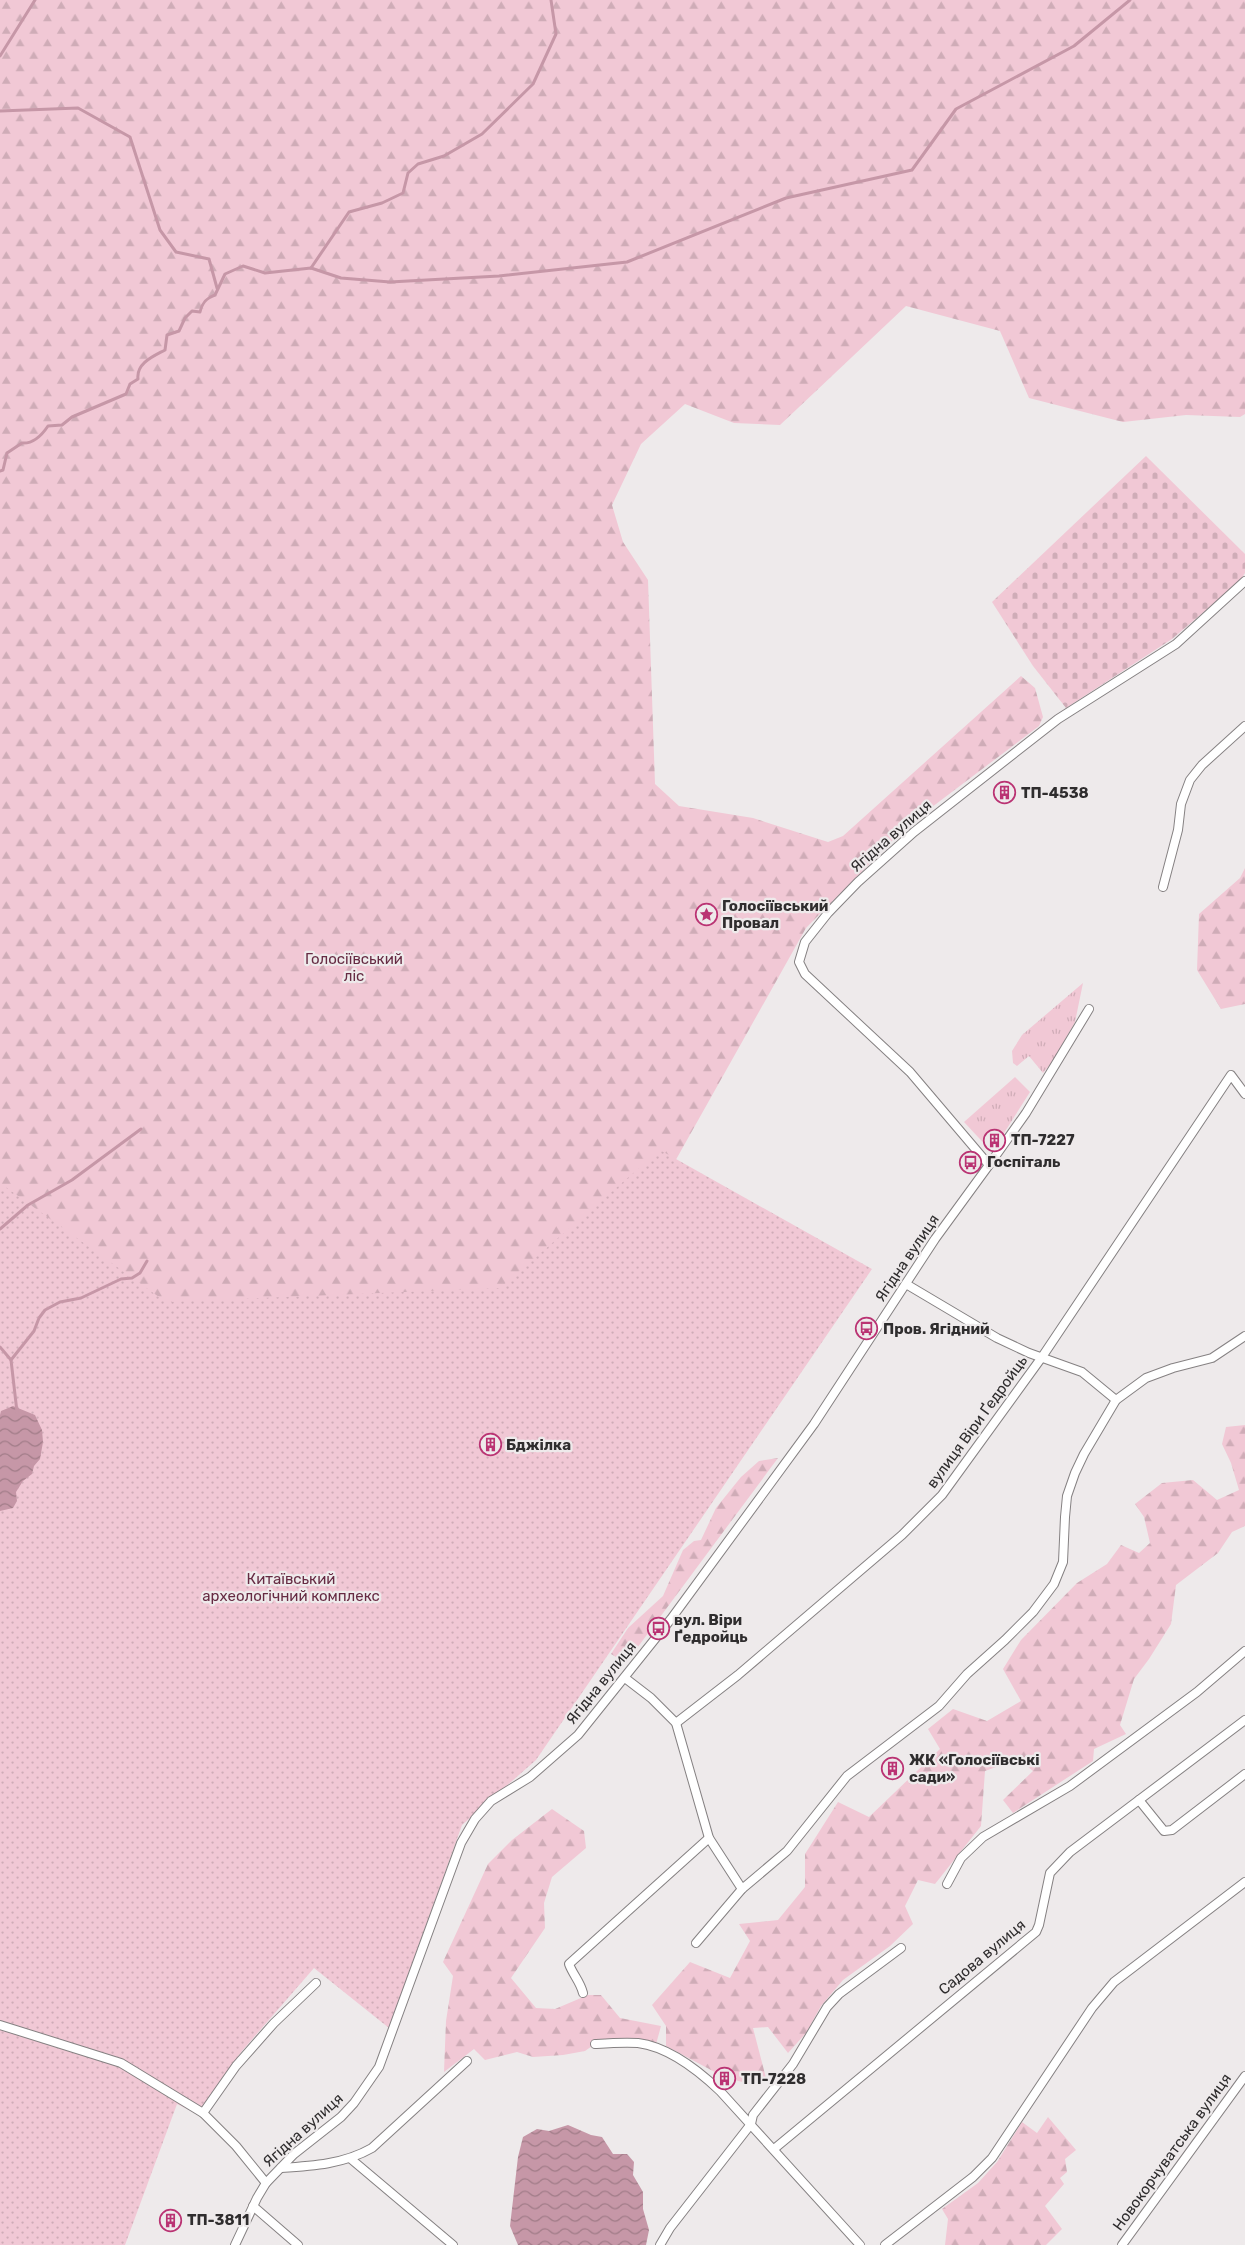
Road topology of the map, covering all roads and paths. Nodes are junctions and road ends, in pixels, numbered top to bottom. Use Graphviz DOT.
graph roads {
  1 [pos="1245,581"];
  2 [pos="1245,726"];
  3 [pos="1163,887"];
  4 [pos="1089,1009"];
  5 [pos="1245,1094"];
  6 [pos="989,1165"];
  7 [pos="906,1284"];
  8 [pos="1241,1338"];
  9 [pos="1042,1357"];
  10 [pos="1116,1400"];
  11 [pos="1245,1651"];
  12 [pos="625,1678"];
  13 [pos="1245,1720"];
  14 [pos="676,1723"];
  15 [pos="1245,1774"];
  16 [pos="1139,1800"];
  17 [pos="709,1838"];
  18 [pos="1245,1882"];
  19 [pos="947,1884"];
  20 [pos="742,1889"];
  21 [pos="696,1943"];
  22 [pos="901,1948"];
  23 [pos="316,1983"];
  24 [pos="583,1993"];
  25 [pos="0,2025"];
  26 [pos="595,2044"];
  27 [pos="467,2061"];
  28 [pos="1245,2076"];
  29 [pos="204,2113"];
  30 [pos="751,2124"];
  31 [pos="774,2149"];
  32 [pos="351,2159"];
  33 [pos="281,2168"];
  34 [pos="266,2183"];
  35 [pos="253,2206"];
  36 [pos="235,2245"];
  37 [pos="298,2245"];
  38 [pos="453,2245"];
  39 [pos="660,2245"];
  40 [pos="860,2245"];
  41 [pos="885,2245"];
  42 [pos="1122,2245"];
  1 -- 6 [label="street, Ягідна вулиця"];
  2 -- 3 [label="street"];
  4 -- 6 [label="street, Ягідна вулиця"];
  5 -- 9 [label="street, вулиця Віри Ґедройць"];
  6 -- 7 [label="street, Ягідна вулиця"];
  7 -- 9 [label="street"];
  7 -- 12 [label="street, Ягідна вулиця"];
  8 -- 10 [label="street"];
  9 -- 10 [label="street"];
  9 -- 14 [label="street, вулиця Віри Ґедройць"];
  10 -- 20 [label="street"];
  11 -- 19 [label="street"];
  12 -- 14 [label="street"];
  12 -- 33 [label="street, Ягідна вулиця"];
  13 -- 16 [label="street, Садова вулиця"];
  14 -- 17 [label="street"];
  15 -- 16 [label="street"];
  16 -- 31 [label="street, Садова вулиця"];
  17 -- 20 [label="street"];
  17 -- 24 [label="street"];
  18 -- 41 [label="street"];
  20 -- 21 [label="street"];
  22 -- 30 [label="street"];
  23 -- 29 [label="street"];
  25 -- 29 [label="street"];
  26 -- 30 [label="street"];
  27 -- 32 [label="street"];
  28 -- 42 [label="street, Новокорчуватська вулиця"];
  29 -- 34 [label="street"];
  30 -- 31 [label="street"];
  30 -- 39 [label="street"];
  31 -- 40 [label="street"];
  32 -- 33 [label="street"];
  32 -- 38 [label="street"];
  33 -- 34 [label="street, Ягідна вулиця"];
  34 -- 35 [label="street, Ягідна вулиця"];
  35 -- 36 [label="street, Ягідна вулиця"];
  35 -- 37 [label="street"];
}
